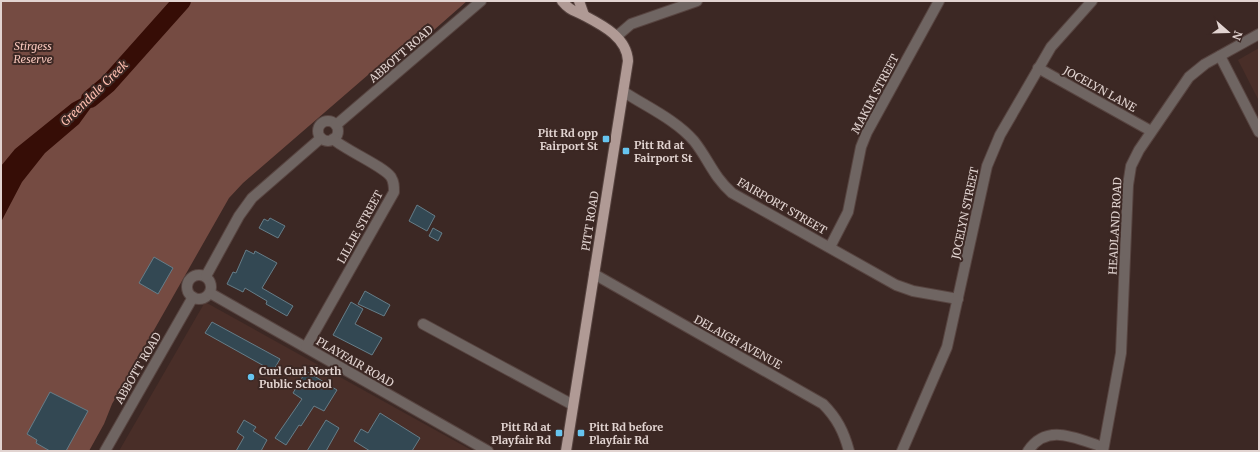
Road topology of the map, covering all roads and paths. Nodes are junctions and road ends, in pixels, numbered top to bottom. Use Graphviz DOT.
graph roads {
  1 [pos="481,1"];
  2 [pos="562,1"];
  3 [pos="579,1"];
  4 [pos="697,1"];
  5 [pos="939,1"];
  6 [pos="1092,1"];
  7 [pos="584,15"];
  8 [pos="1259,34"];
  9 [pos="617,36"];
  10 [pos="1220,56"];
  11 [pos="1038,68"];
  12 [pos="624,92"];
  13 [pos="336,125"];
  14 [pos="1151,131"];
  15 [pos="1259,132"];
  16 [pos="321,138"];
  17 [pos="333,139"];
  18 [pos="830,248"];
  19 [pos="594,274"];
  20 [pos="206,276"];
  21 [pos="210,293"];
  22 [pos="193,297"];
  23 [pos="958,299"];
  24 [pos="423,324"];
  25 [pos="306,347"];
  26 [pos="573,405"];
  27 [pos="1103,449"];
  28 [pos="105,451"];
  29 [pos="488,451"];
  30 [pos="566,451"];
  31 [pos="849,451"];
  32 [pos="902,451"];
  33 [pos="1028,451"];
  1 -- 13 [label="street, ABBOTT ROAD"];
  2 -- 7 [label="main road, PITT ROAD"];
  3 -- 7 [label="main road"];
  4 -- 9 [label="street"];
  5 -- 18 [label="street, MAKIM STREET"];
  6 -- 11 [label="street, JOCELYN STREET"];
  7 -- 9 [label="main road, PITT ROAD"];
  8 -- 10 [label="street, HEADLAND ROAD"];
  9 -- 12 [label="main road, PITT ROAD"];
  10 -- 14 [label="street, HEADLAND ROAD"];
  10 -- 15 [label="street"];
  11 -- 14 [label="street, JOCELYN LANE"];
  11 -- 23 [label="street, JOCELYN STREET"];
  12 -- 18 [label="street, FAIRPORT STREET"];
  12 -- 19 [label="main road, PITT ROAD"];
  13 -- 16 [label="street"];
  13 -- 17 [label="street"];
  14 -- 27 [label="street, HEADLAND ROAD"];
  16 -- 17 [label="street"];
  16 -- 20 [label="street"];
  17 -- 25 [label="street, LILLIE STREET"];
  18 -- 23 [label="street, FAIRPORT STREET"];
  19 -- 26 [label="main road, PITT ROAD"];
  19 -- 31 [label="street, DELAIGH AVENUE"];
  20 -- 21 [label="street"];
  20 -- 22 [label="street"];
  21 -- 22 [label="street"];
  21 -- 25 [label="street, PLAYFAIR ROAD"];
  22 -- 28 [label="street, ABBOTT ROAD"];
  23 -- 32 [label="street, JOCELYN STREET"];
  24 -- 26 [label="street"];
  25 -- 29 [label="street, PLAYFAIR ROAD"];
  26 -- 30 [label="main road, PITT ROAD"];
  27 -- 33 [label="street"];
}
